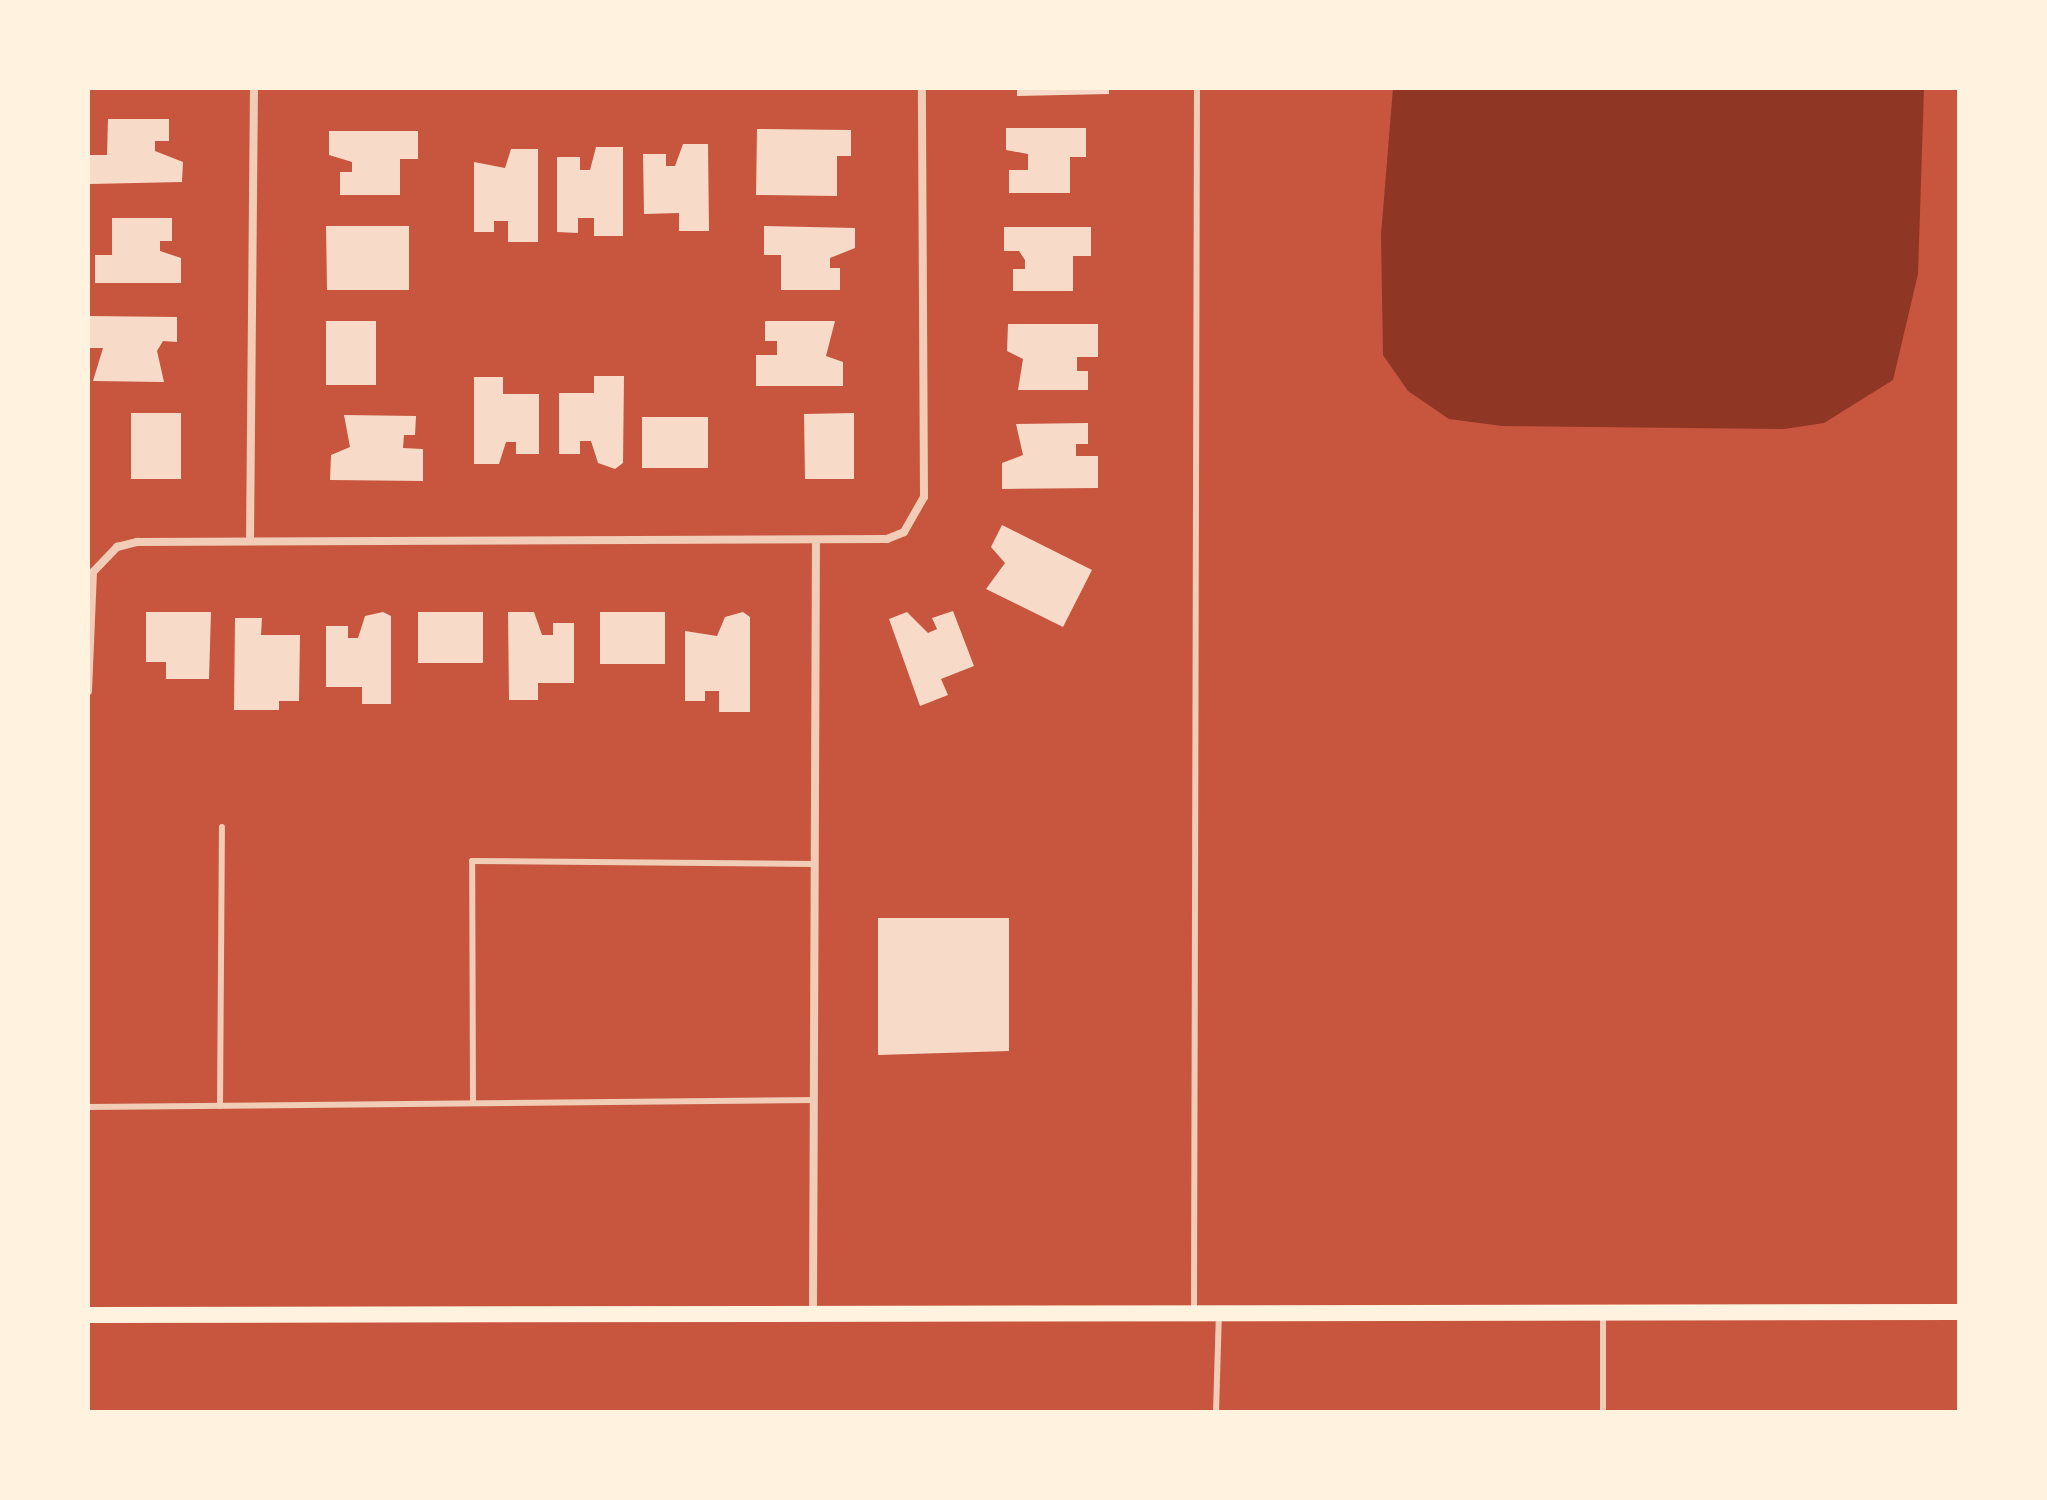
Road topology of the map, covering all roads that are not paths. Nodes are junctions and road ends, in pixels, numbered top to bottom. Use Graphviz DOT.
graph roads {
  1 [pos="254,88"];
  2 [pos="922,88"];
  3 [pos="1197,88"];
  4 [pos="816,540"];
  5 [pos="250,541"];
  6 [pos="88,691"];
  7 [pos="222,827"];
  8 [pos="815,864"];
  9 [pos="814,1100"];
  10 [pos="473,1103"];
  11 [pos="220,1106"];
  12 [pos="88,1107"];
  13 [pos="1959,1312"];
  14 [pos="1194,1313"];
  15 [pos="1219,1313"];
  16 [pos="1603,1313"];
  17 [pos="813,1314"];
  18 [pos="88,1315"];
  19 [pos="1216,1412"];
  20 [pos="1603,1412"];
  1 -- 5 [label="street"];
  2 -- 4 [label="street"];
  3 -- 14 [label="lane"];
  4 -- 5 [label="street"];
  4 -- 8 [label="street"];
  5 -- 6 [label="street"];
  7 -- 11 [label="lane"];
  8 -- 9 [label="street"];
  8 -- 10 [label="lane"];
  9 -- 10 [label="lane"];
  9 -- 17 [label="street"];
  10 -- 11 [label="lane"];
  11 -- 12 [label="lane"];
  13 -- 16 [label="main road"];
  14 -- 15 [label="main road"];
  14 -- 17 [label="main road"];
  15 -- 16 [label="main road"];
  15 -- 19 [label="lane"];
  16 -- 20 [label="lane"];
  17 -- 18 [label="main road"];
}
